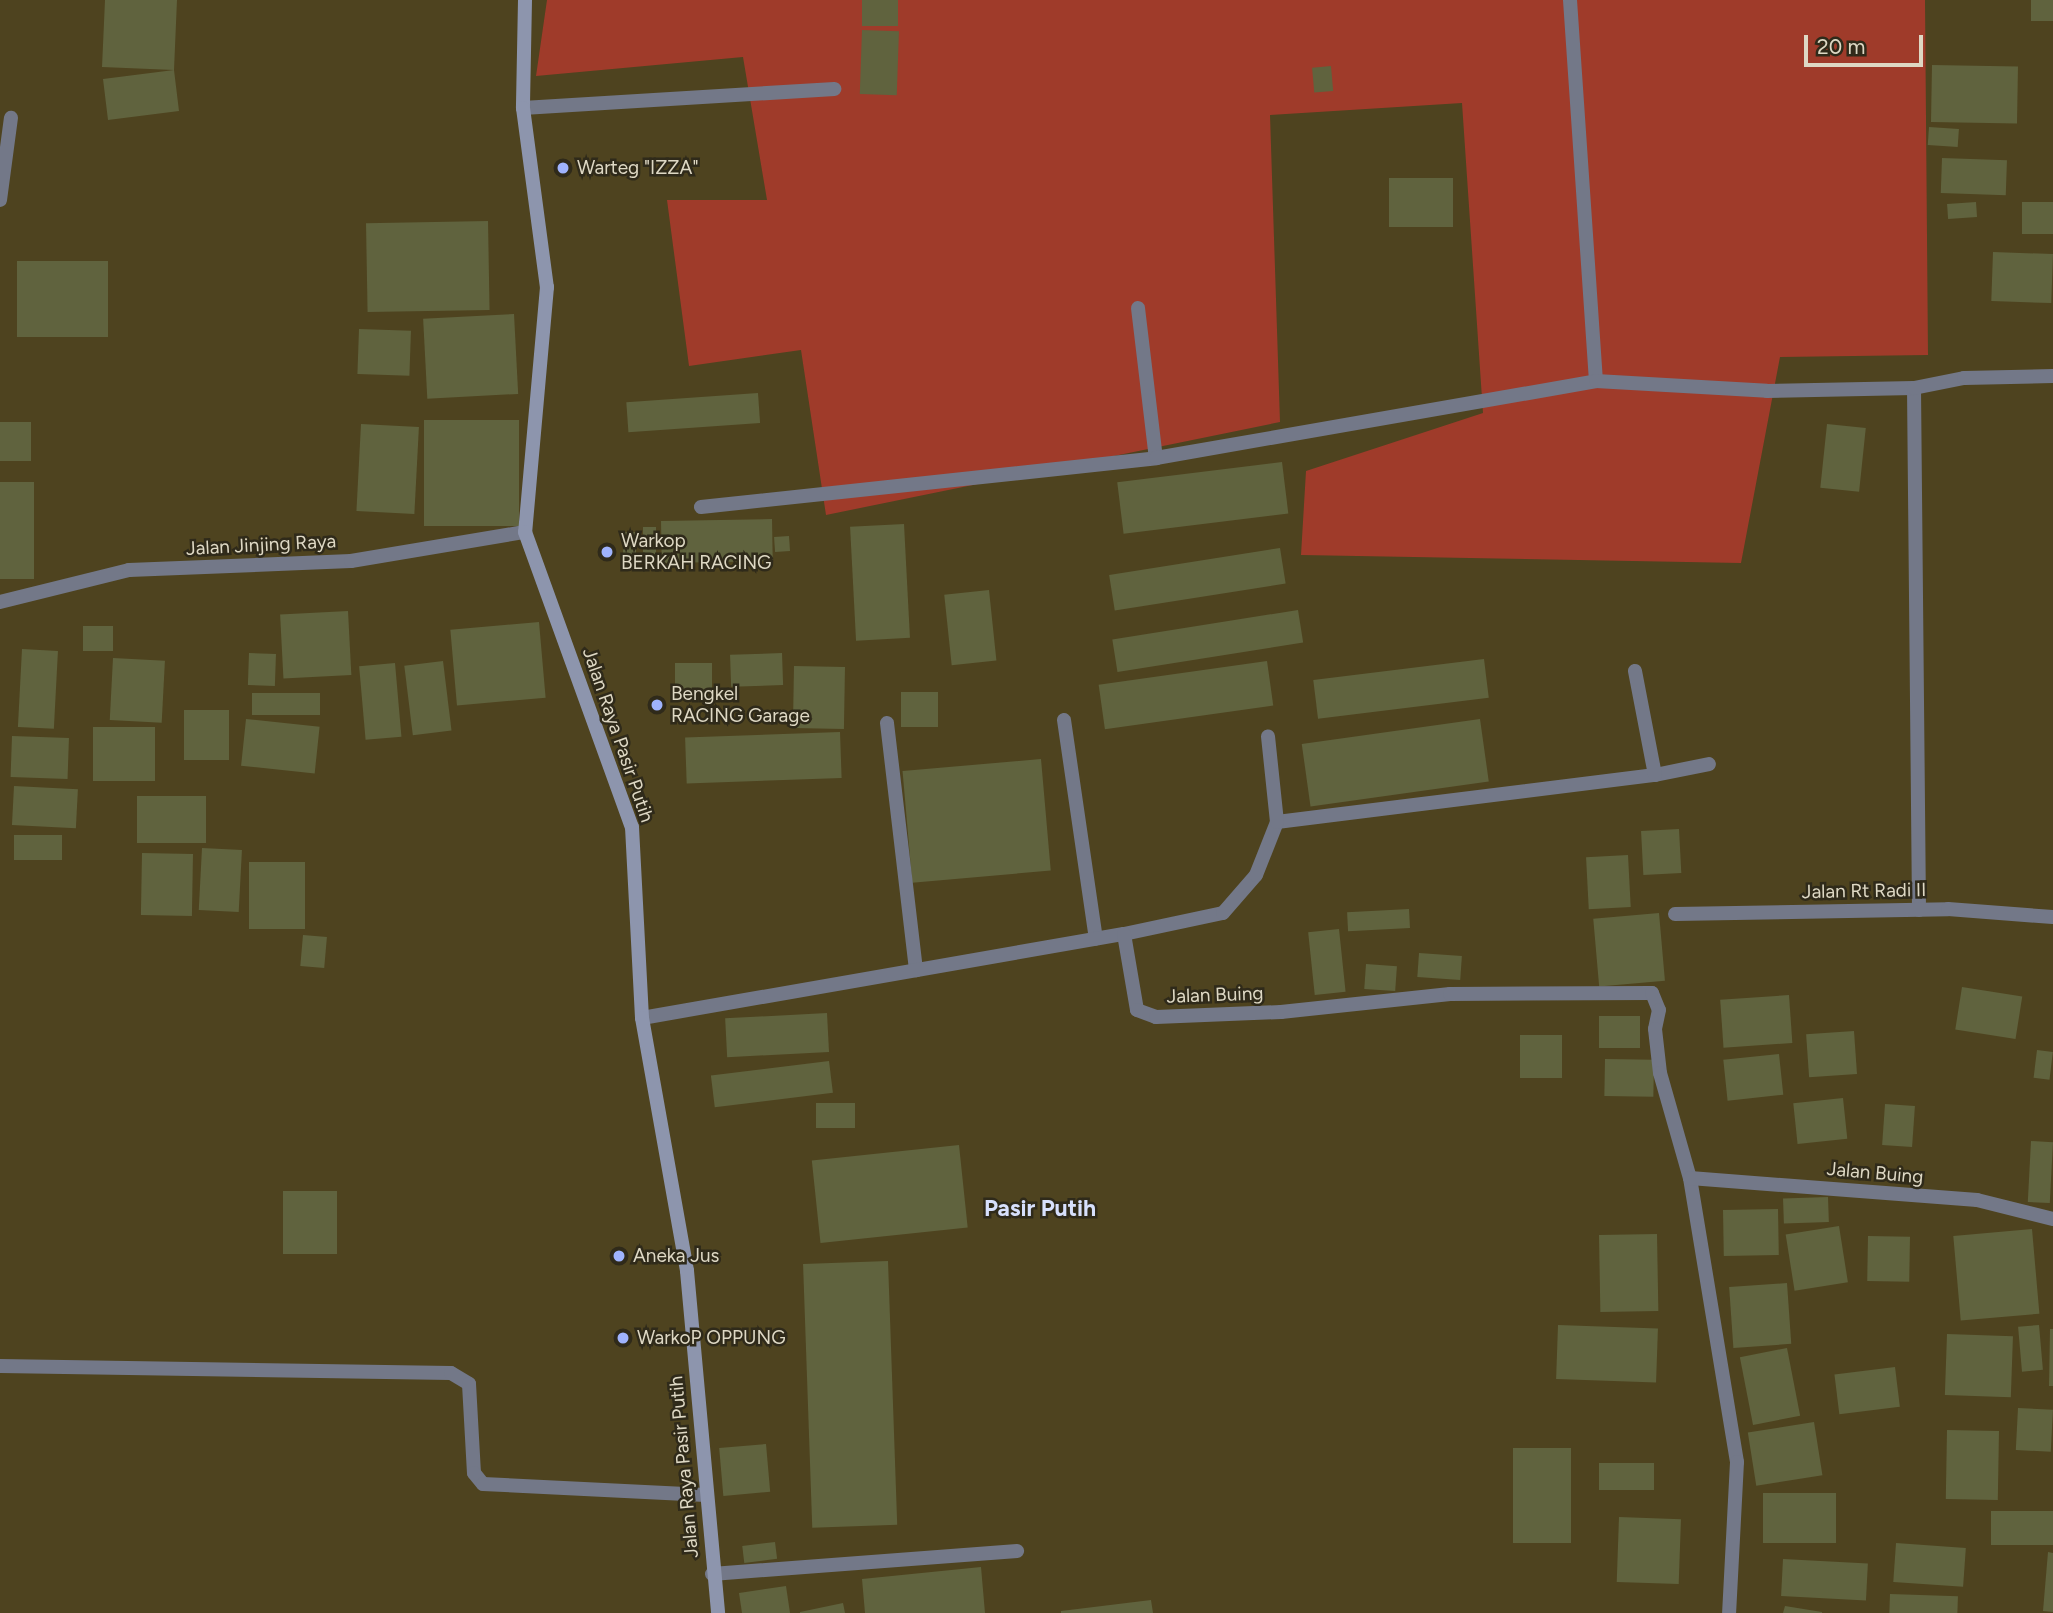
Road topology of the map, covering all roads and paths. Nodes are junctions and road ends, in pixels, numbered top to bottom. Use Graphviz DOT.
graph roads {
  1 [pos="525,0"];
  2 [pos="1570,0"];
  3 [pos="834,89"];
  4 [pos="523,108"];
  5 [pos="11,118"];
  6 [pos="0,200"];
  7 [pos="1138,308"];
  8 [pos="2053,376"];
  9 [pos="1596,381"];
  10 [pos="1914,388"];
  11 [pos="1156,458"];
  12 [pos="701,507"];
  13 [pos="525,532"];
  14 [pos="0,602"];
  15 [pos="1635,671"];
  16 [pos="1064,720"];
  17 [pos="887,723"];
  18 [pos="1268,736"];
  19 [pos="1709,764"];
  20 [pos="1656,775"];
  21 [pos="1277,822"];
  22 [pos="1919,910"];
  23 [pos="1675,914"];
  24 [pos="2053,917"];
  25 [pos="1124,934"];
  26 [pos="1096,939"];
  27 [pos="916,970"];
  28 [pos="642,1018"];
  29 [pos="1690,1178"];
  30 [pos="2053,1219"];
  31 [pos="0,1366"];
  32 [pos="706,1495"];
  33 [pos="1017,1551"];
  34 [pos="712,1574"];
  35 [pos="718,1613"];
  36 [pos="1729,1613"];
  1 -- 4 [label="street, Jalan Raya Pasir Putih"];
  2 -- 9 [label="street"];
  3 -- 4 [label="street"];
  4 -- 13 [label="street, Jalan Raya Pasir Putih"];
  5 -- 6 [label="street"];
  7 -- 11 [label="street"];
  8 -- 10 [label="street"];
  9 -- 10 [label="street"];
  9 -- 11 [label="street"];
  10 -- 22 [label="street"];
  11 -- 12 [label="street"];
  13 -- 14 [label="street, Jalan Jinjing Raya"];
  13 -- 28 [label="street, Jalan Raya Pasir Putih"];
  15 -- 20 [label="street"];
  16 -- 26 [label="street"];
  17 -- 27 [label="street"];
  18 -- 21 [label="street"];
  19 -- 20 [label="street"];
  20 -- 21 [label="street"];
  21 -- 25 [label="street"];
  22 -- 23 [label="street, Jalan Rt Radi II"];
  22 -- 24 [label="street, Jalan Rt Radi II"];
  25 -- 26 [label="street"];
  25 -- 29 [label="street, Jalan Buing"];
  26 -- 27 [label="street"];
  27 -- 28 [label="street"];
  28 -- 32 [label="street, Jalan Raya Pasir Putih"];
  29 -- 30 [label="street, Jalan Buing"];
  29 -- 36 [label="street"];
  31 -- 32 [label="street"];
  32 -- 34 [label="street, Jalan Raya Pasir Putih"];
  33 -- 34 [label="street"];
  34 -- 35 [label="street, Jalan Raya Pasir Putih"];
}
